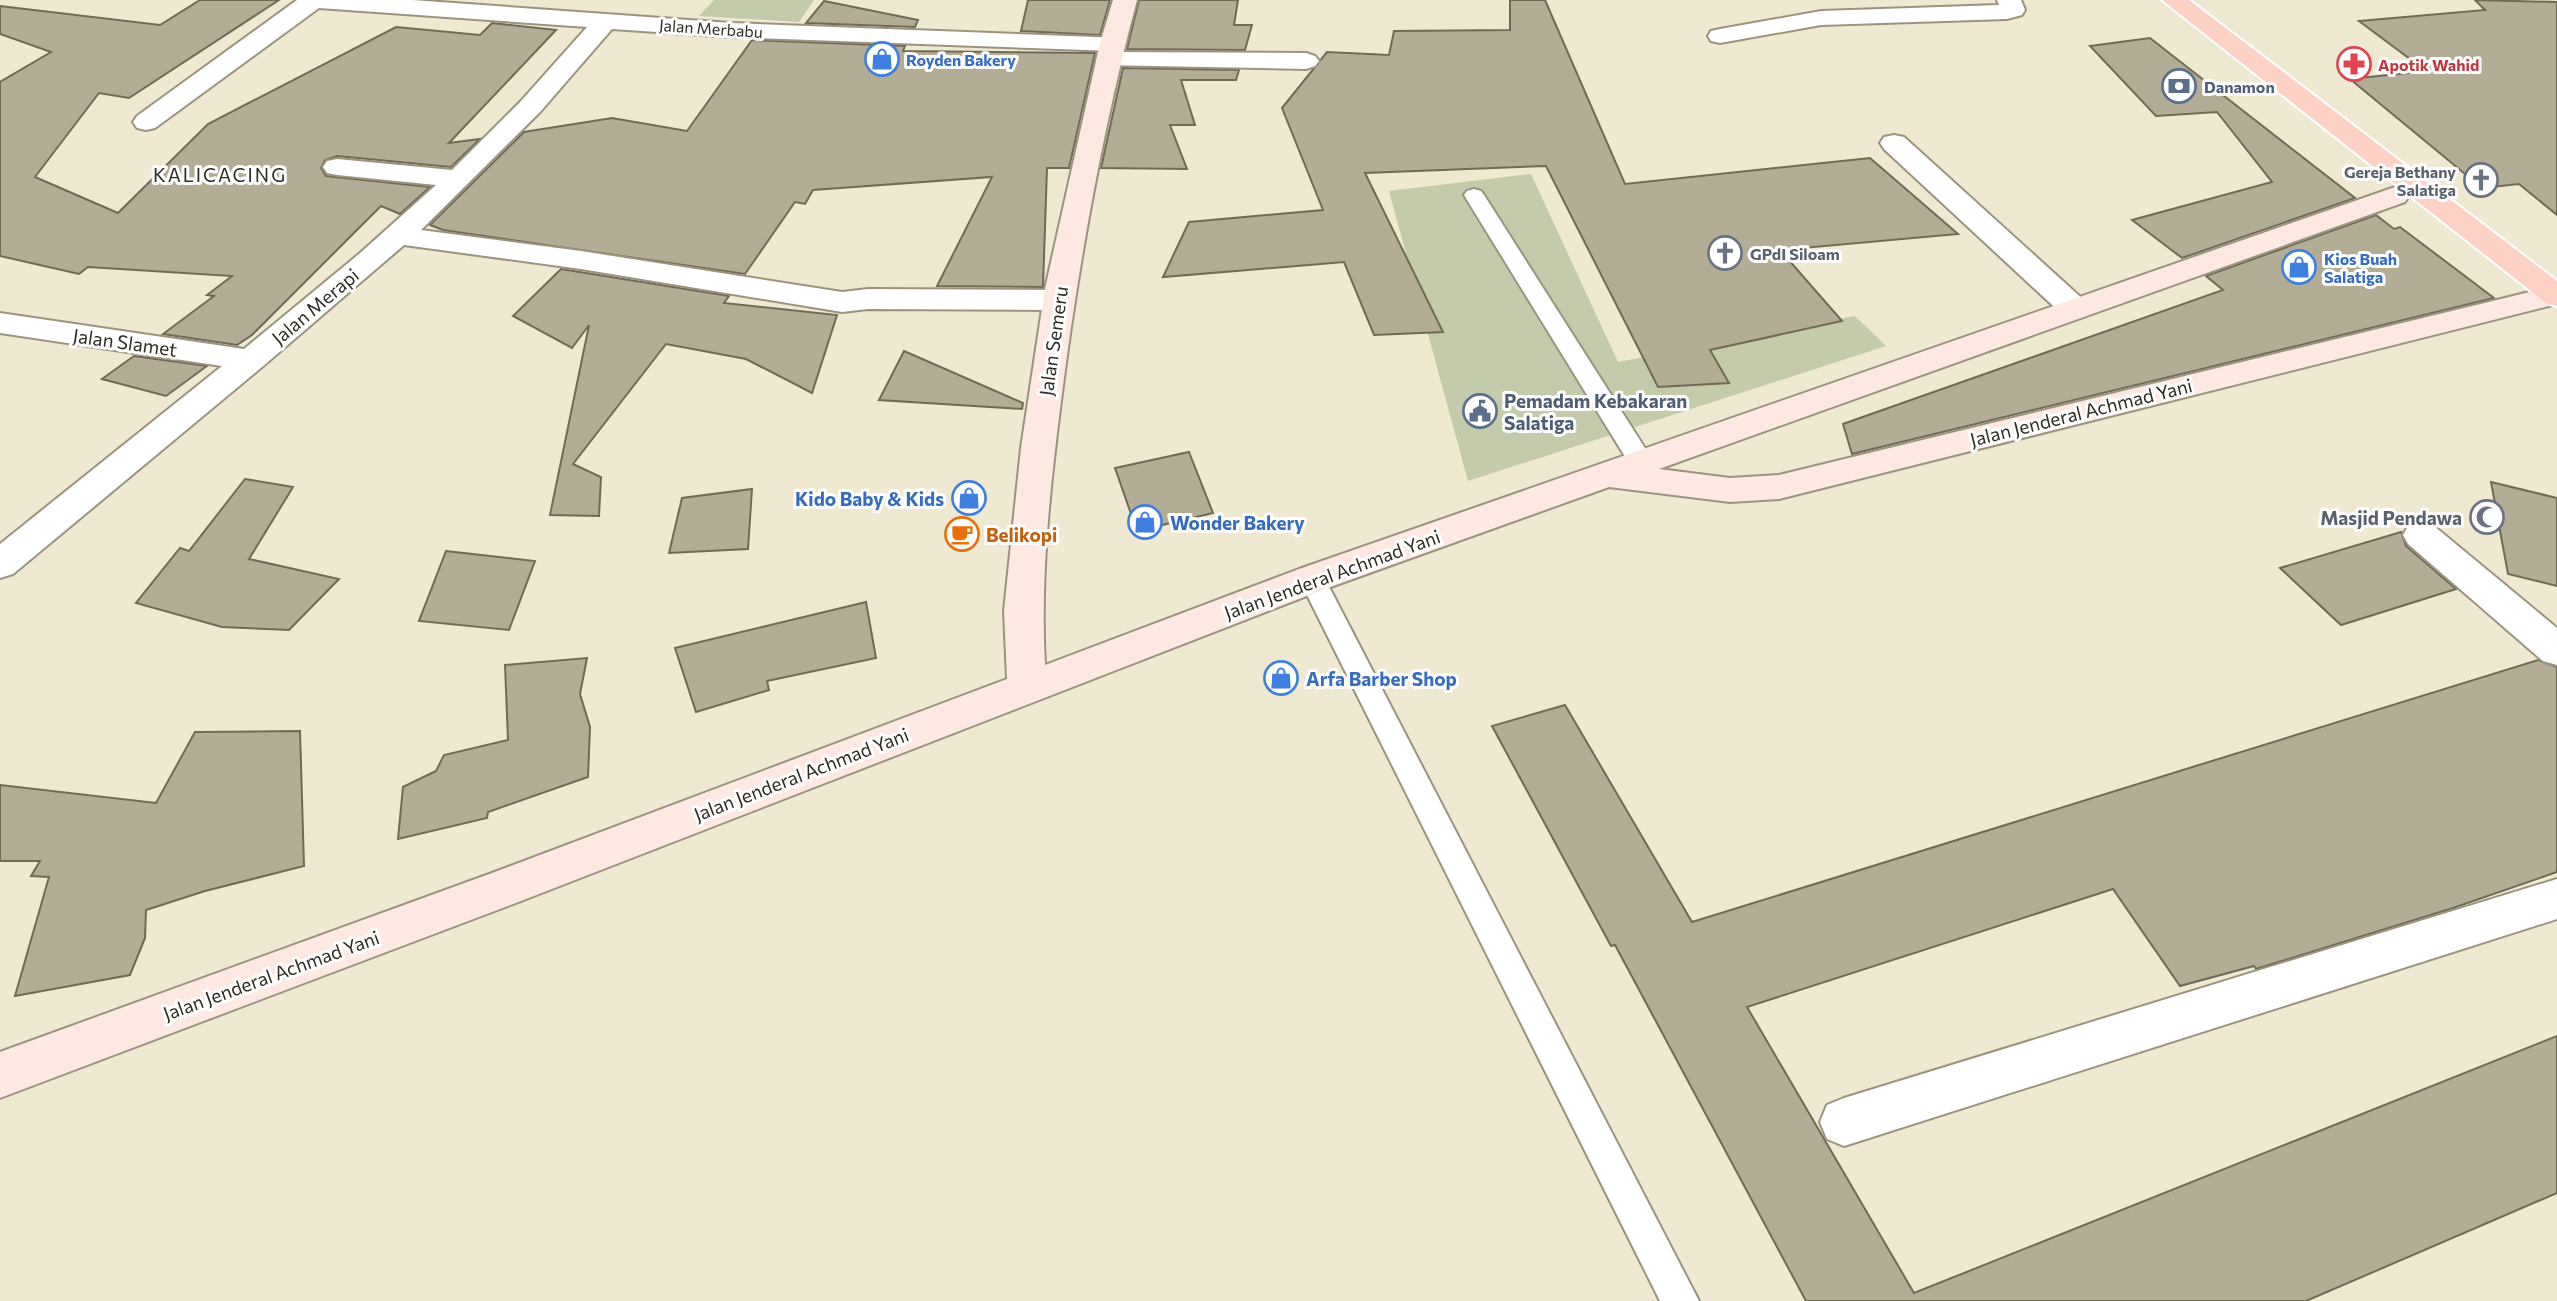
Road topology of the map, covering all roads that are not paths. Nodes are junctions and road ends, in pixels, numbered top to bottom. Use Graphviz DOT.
graph roads {
  1 [pos="311,0"];
  2 [pos="1125,0"];
  3 [pos="2009,0"];
  4 [pos="2174,0"];
  5 [pos="605,21"];
  6 [pos="1720,36"];
  7 [pos="1111,51"];
  8 [pos="1306,61"];
  9 [pos="146,122"];
  10 [pos="1894,143"];
  11 [pos="337,167"];
  12 [pos="459,178"];
  13 [pos="2405,192"];
  14 [pos="1474,195"];
  15 [pos="400,236"];
  16 [pos="2556,295"];
  17 [pos="1059,300"];
  18 [pos="2075,309"];
  19 [pos="0,324"];
  20 [pos="251,360"];
  21 [pos="1641,462"];
  22 [pos="1603,475"];
  23 [pos="2421,535"];
  24 [pos="0,564"];
  25 [pos="1312,579"];
  26 [pos="2557,650"];
  27 [pos="1027,689"];
  28 [pos="2557,899"];
  29 [pos="0,1075"];
  30 [pos="1844,1122"];
  31 [pos="1680,1301"];
  1 -- 5 [label="street, Jalan Merbabu"];
  1 -- 9 [label="street"];
  2 -- 7 [label="main road, Jalan Semeru"];
  3 -- 6 [label="street"];
  4 -- 13 [label="main road"];
  5 -- 7 [label="street, Jalan Merbabu"];
  5 -- 12 [label="street, Jalan Merapi"];
  7 -- 8 [label="street, Jalan Merbabu"];
  7 -- 17 [label="main road, Jalan Semeru"];
  10 -- 18 [label="street"];
  11 -- 12 [label="street"];
  12 -- 15 [label="street, Jalan Merapi"];
  13 -- 16 [label="main road"];
  13 -- 18 [label="main road, Jalan Jenderal Achmad Yani"];
  14 -- 21 [label="lane"];
  15 -- 17 [label="street"];
  15 -- 20 [label="street, Jalan Merapi"];
  16 -- 22 [label="main road, Jalan Jenderal Achmad Yani"];
  17 -- 27 [label="main road, Jalan Semeru"];
  18 -- 21 [label="main road, Jalan Jenderal Achmad Yani"];
  19 -- 20 [label="street, Jalan Slamet"];
  20 -- 24 [label="street, Jalan Merapi"];
  21 -- 22 [label="main road, Jalan Jenderal Achmad Yani"];
  22 -- 25 [label="main road, Jalan Jenderal Achmad Yani"];
  23 -- 26 [label="street"];
  25 -- 27 [label="main road, Jalan Jenderal Achmad Yani"];
  25 -- 31 [label="lane"];
  27 -- 29 [label="main road, Jalan Jenderal Achmad Yani"];
  28 -- 30 [label="street"];
}
